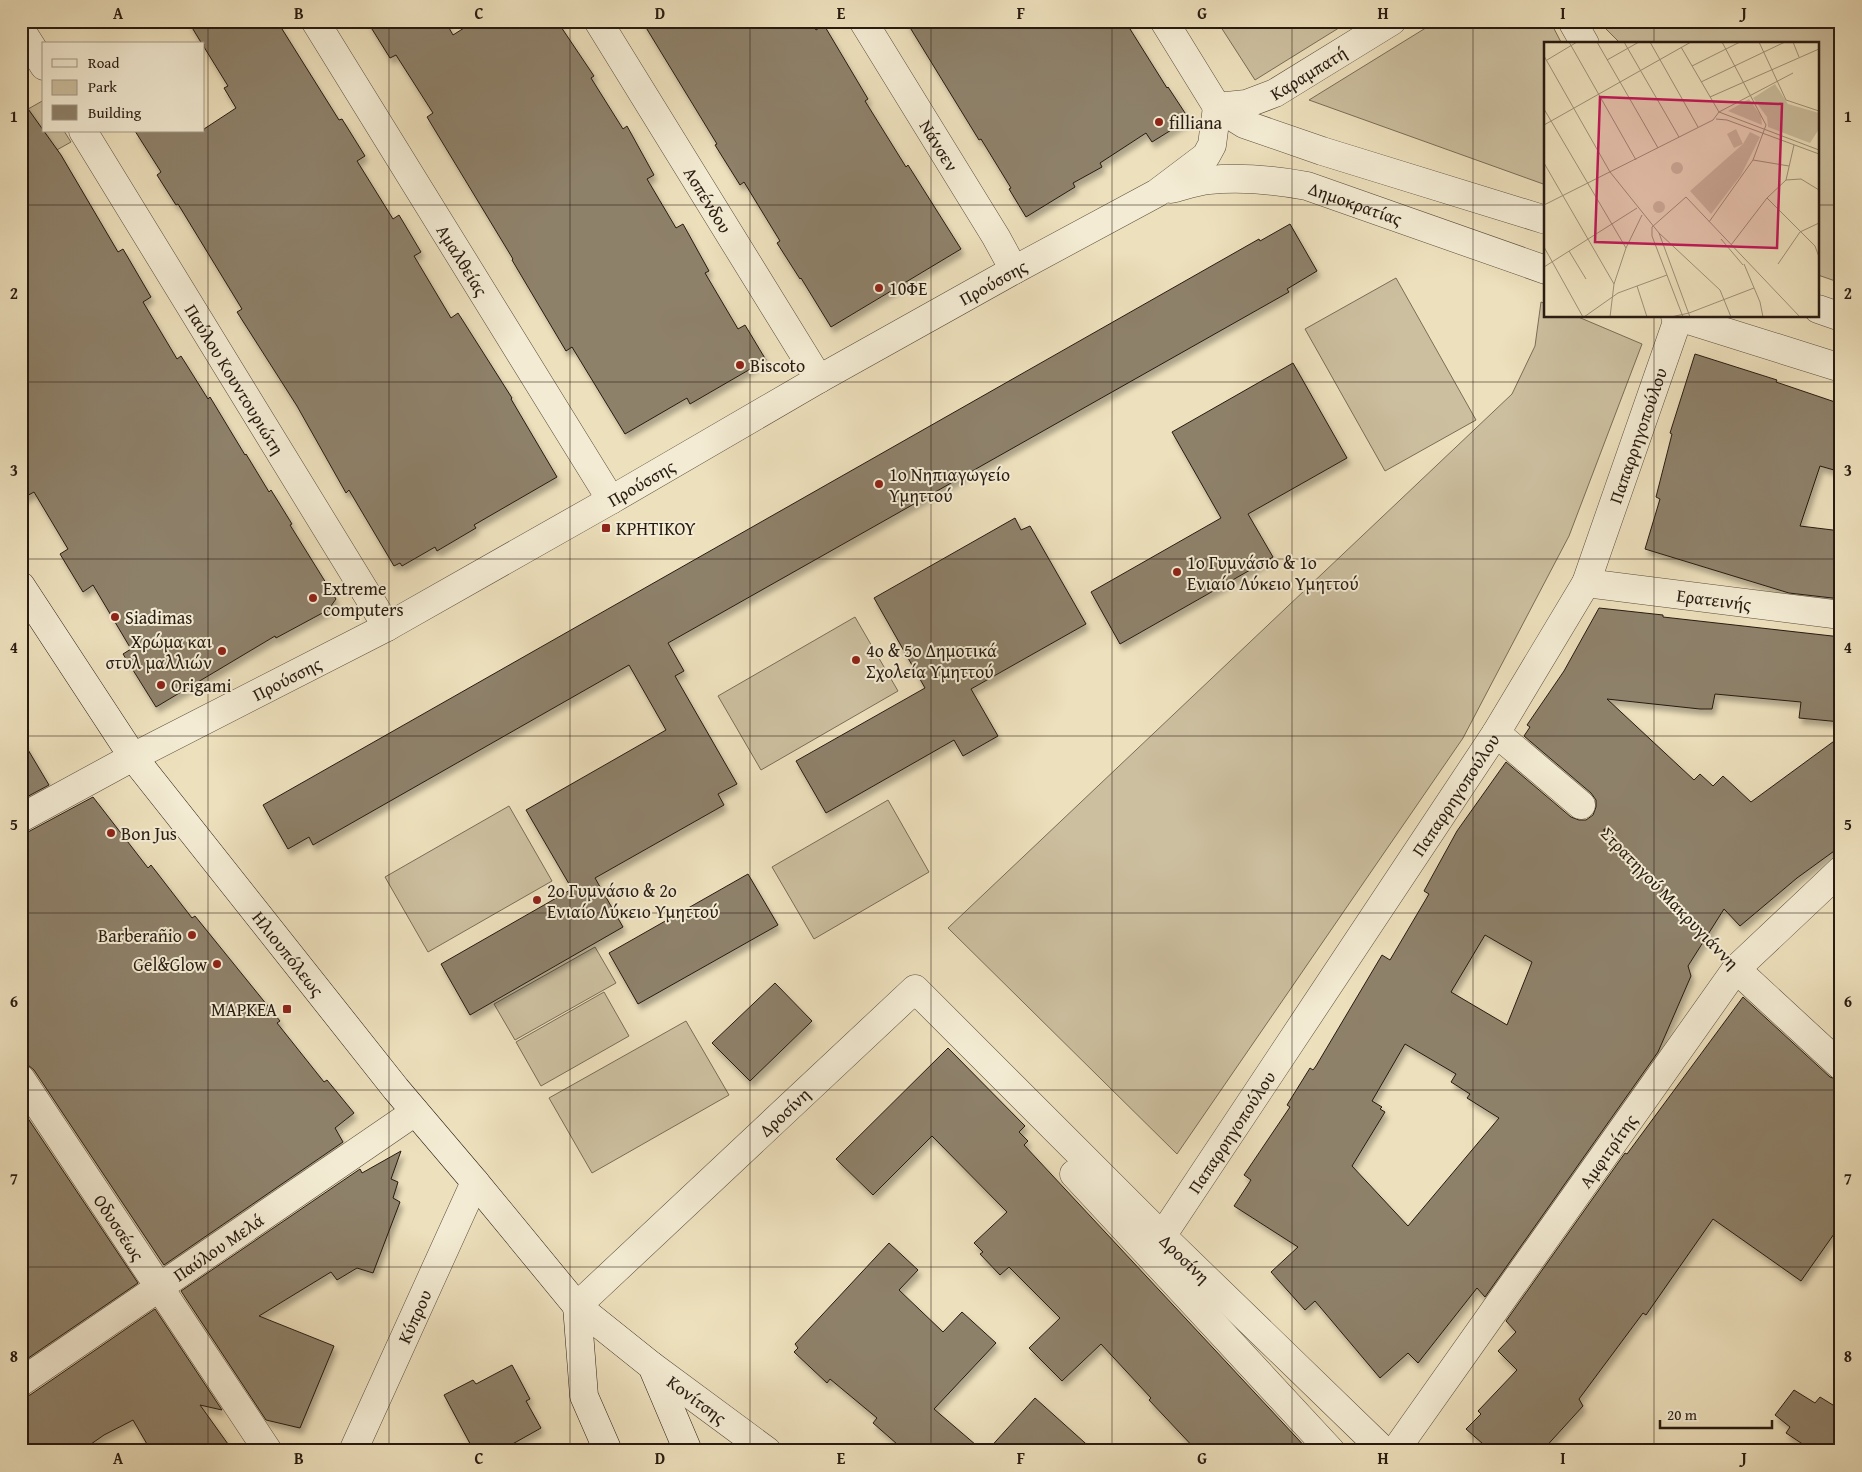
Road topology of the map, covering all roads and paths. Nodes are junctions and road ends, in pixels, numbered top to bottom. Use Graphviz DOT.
graph roads {
  1 [pos="315,21"];
  2 [pos="598,21"];
  3 [pos="863,21"];
  4 [pos="1164,21"];
  5 [pos="1392,21"];
  6 [pos="1572,21"];
  7 [pos="21,30"];
  8 [pos="1584,42"];
  9 [pos="42,63"];
  10 [pos="1217,107"];
  11 [pos="84,132"];
  12 [pos="1157,193"];
  13 [pos="1544,219"];
  14 [pos="1544,269"];
  15 [pos="1014,270"];
  16 [pos="1820,310"];
  17 [pos="1841,317"];
  18 [pos="1678,318"];
  19 [pos="1681,318"];
  20 [pos="1841,368"];
  21 [pos="819,379"];
  22 [pos="611,500"];
  23 [pos="1586,583"];
  24 [pos="21,586"];
  25 [pos="1841,615"];
  26 [pos="387,627"];
  27 [pos="1496,733"];
  28 [pos="133,757"];
  29 [pos="1581,805"];
  30 [pos="21,818"];
  31 [pos="1841,870"];
  32 [pos="1736,969"];
  33 [pos="989,1064"];
  34 [pos="1841,1066"];
  35 [pos="21,1079"];
  36 [pos="415,1112"];
  37 [pos="475,1182"];
  38 [pos="1162,1236"];
  39 [pos="160,1287"];
  40 [pos="577,1306"];
  41 [pos="652,1366"];
  42 [pos="21,1382"];
  43 [pos="268,1451"];
  44 [pos="353,1451"];
  45 [pos="608,1451"];
  46 [pos="688,1451"];
  47 [pos="768,1451"];
  48 [pos="1332,1451"];
  49 [pos="1384,1451"];
  50 [pos="1395,1451"];
  1 -- 22 [label="street, Αμαλθείας"];
  2 -- 21 [label="street, Ασπένδου"];
  3 -- 15 [label="street, Νάνσεν"];
  4 -- 10 [label="street"];
  5 -- 10 [label="street, Καραμπατή"];
  6 -- 8 [label="street"];
  7 -- 9 [label="street"];
  10 -- 12 [label="street, Προύσσης"];
  10 -- 13 [label="street"];
  11 -- 26 [label="street, Παύλου Κουντουριώτη"];
  12 -- 14 [label="street, Δημοκρατίας"];
  12 -- 15 [label="street, Προύσσης"];
  15 -- 21 [label="street, Προύσσης"];
  16 -- 17 [label="street"];
  18 -- 23 [label="street, Παπαρρηγοπούλου"];
  19 -- 20 [label="street"];
  21 -- 22 [label="street, Προύσσης"];
  22 -- 26 [label="street, Προύσσης"];
  23 -- 25 [label="street, Ερατεινής"];
  23 -- 27 [label="street, Παπαρρηγοπούλου"];
  24 -- 28 [label="street, Ηλιουπόλεως"];
  26 -- 28 [label="street, Προύσσης"];
  27 -- 29 [label="street"];
  27 -- 38 [label="street, Παπαρρηγοπούλου"];
  28 -- 30 [label="street, Προύσσης"];
  28 -- 36 [label="street, Ηλιουπόλεως"];
  29 -- 32 [label="path, Στρατηγού Μακρυγιάννη"];
  31 -- 32 [label="street, Αμφιτρίτης"];
  32 -- 34 [label="street, Στρατηγού Μακρυγιάννη"];
  32 -- 50 [label="street, Αμφιτρίτης"];
  33 -- 38 [label="street, Δροσίνη"];
  33 -- 40 [label="street, Δροσίνη"];
  33 -- 48 [label="street, Δροσίνη"];
  35 -- 39 [label="street, Οδυσσέως"];
  36 -- 37 [label="street, Ηλιουπόλεως"];
  36 -- 39 [label="street, Παύλου Μελά"];
  37 -- 40 [label="street, Ηλιουπόλεως"];
  37 -- 44 [label="street, Κύπρου"];
  38 -- 49 [label="street, Δροσίνη"];
  39 -- 42 [label="street, Παύλου Μελά"];
  39 -- 43 [label="street, Οδυσσέως"];
  40 -- 41 [label="street, Κονίτσης"];
  40 -- 45 [label="street"];
  41 -- 46 [label="street"];
  41 -- 47 [label="street, Κονίτσης"];
}
